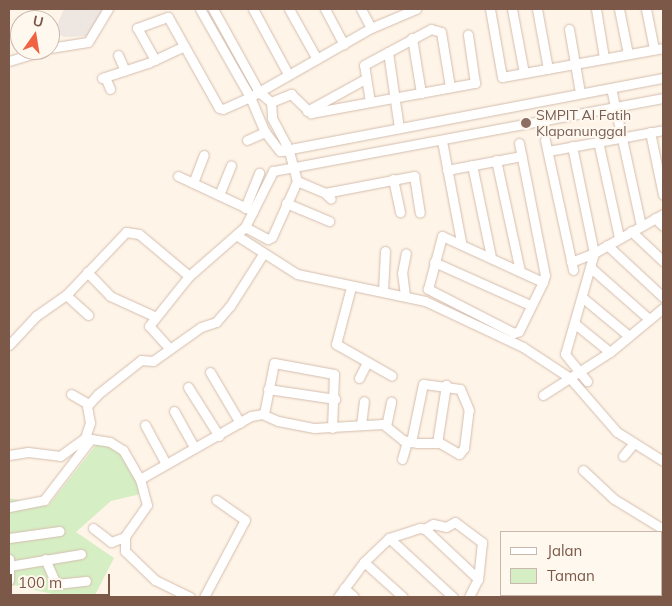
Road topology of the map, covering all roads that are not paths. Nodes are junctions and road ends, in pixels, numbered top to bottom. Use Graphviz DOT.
graph roads {
  1 [pos="108,9"];
  2 [pos="200,9"];
  3 [pos="213,9"];
  4 [pos="253,9"];
  5 [pos="289,9"];
  6 [pos="325,9"];
  7 [pos="361,9"];
  8 [pos="416,9"];
  9 [pos="490,9"];
  10 [pos="512,9"];
  11 [pos="537,9"];
  12 [pos="596,9"];
  13 [pos="620,9"];
  14 [pos="646,9"];
  15 [pos="398,11"];
  16 [pos="371,28"];
  17 [pos="569,29"];
  18 [pos="468,35"];
  19 [pos="412,38"];
  20 [pos="344,44"];
  21 [pos="60,46"];
  22 [pos="184,46"];
  23 [pos="658,48"];
  24 [pos="388,52"];
  25 [pos="628,54"];
  26 [pos="118,55"];
  27 [pos="604,58"];
  28 [pos="317,59"];
  29 [pos="155,60"];
  30 [pos="575,63"];
  31 [pos="548,69"];
  32 [pos="125,71"];
  33 [pos="524,73"];
  34 [pos="288,74"];
  35 [pos="663,78"];
  36 [pos="365,79"];
  37 [pos="450,87"];
  38 [pos="110,89"];
  39 [pos="259,92"];
  40 [pos="421,92"];
  41 [pos="580,93"];
  42 [pos="250,97"];
  43 [pos="614,97"];
  44 [pos="395,98"];
  45 [pos="663,98"];
  46 [pos="270,102"];
  47 [pos="370,102"];
  48 [pos="307,111"];
  49 [pos="267,120"];
  50 [pos="399,128"];
  51 [pos="663,130"];
  52 [pos="265,132"];
  53 [pos="650,132"];
  54 [pos="622,137"];
  55 [pos="247,140"];
  56 [pos="545,140"];
  57 [pos="442,141"];
  58 [pos="598,142"];
  59 [pos="519,144"];
  60 [pos="572,146"];
  61 [pos="548,151"];
  62 [pos="204,155"];
  63 [pos="522,156"];
  64 [pos="291,158"];
  65 [pos="496,160"];
  66 [pos="231,164"];
  67 [pos="472,165"];
  68 [pos="447,170"];
  69 [pos="259,173"];
  70 [pos="178,176"];
  71 [pos="393,179"];
  72 [pos="297,180"];
  73 [pos="192,183"];
  74 [pos="219,195"];
  75 [pos="663,195"];
  76 [pos="286,203"];
  77 [pos="249,209"];
  78 [pos="400,212"];
  79 [pos="420,213"];
  80 [pos="659,216"];
  81 [pos="329,221"];
  82 [pos="641,226"];
  83 [pos="663,226"];
  84 [pos="244,227"];
  85 [pos="631,231"];
  86 [pos="236,235"];
  87 [pos="619,237"];
  88 [pos="462,242"];
  89 [pos="607,245"];
  90 [pos="385,251"];
  91 [pos="406,253"];
  92 [pos="594,253"];
  93 [pos="263,254"];
  94 [pos="491,257"];
  95 [pos="663,261"];
  96 [pos="434,262"];
  97 [pos="591,268"];
  98 [pos="520,271"];
  99 [pos="87,272"];
  100 [pos="189,276"];
  101 [pos="543,282"];
  102 [pos="351,287"];
  103 [pos="383,292"];
  104 [pos="66,295"];
  105 [pos="405,296"];
  106 [pos="663,297"];
  107 [pos="583,298"];
  108 [pos="530,305"];
  109 [pos="663,308"];
  110 [pos="88,315"];
  111 [pos="154,316"];
  112 [pos="649,319"];
  113 [pos="574,323"];
  114 [pos="629,336"];
  115 [pos="9,345"];
  116 [pos="170,349"];
  117 [pos="610,352"];
  118 [pos="367,362"];
  119 [pos="210,372"];
  120 [pos="580,372"];
  121 [pos="392,376"];
  122 [pos="359,378"];
  123 [pos="570,378"];
  124 [pos="587,381"];
  125 [pos="188,386"];
  126 [pos="446,386"];
  127 [pos="268,389"];
  128 [pos="71,394"];
  129 [pos="543,395"];
  130 [pos="335,399"];
  131 [pos="364,401"];
  132 [pos="391,402"];
  133 [pos="88,404"];
  134 [pos="174,411"];
  135 [pos="264,414"];
  136 [pos="240,423"];
  137 [pos="361,424"];
  138 [pos="146,425"];
  139 [pos="386,426"];
  140 [pos="332,428"];
  141 [pos="220,436"];
  142 [pos="88,439"];
  143 [pos="409,441"];
  144 [pos="436,443"];
  145 [pos="634,443"];
  146 [pos="194,448"];
  147 [pos="9,455"];
  148 [pos="623,456"];
  149 [pos="402,460"];
  150 [pos="663,461"];
  151 [pos="166,464"];
  152 [pos="583,470"];
  153 [pos="140,479"];
  154 [pos="216,500"];
  155 [pos="9,507"];
  156 [pos="93,528"];
  157 [pos="424,528"];
  158 [pos="663,529"];
  159 [pos="60,531"];
  160 [pos="125,537"];
  161 [pos="9,538"];
  162 [pos="389,538"];
  163 [pos="81,554"];
  164 [pos="45,559"];
  165 [pos="364,562"];
  166 [pos="9,563"];
  167 [pos="478,579"];
  168 [pos="9,580"];
  169 [pos="86,581"];
  170 [pos="344,588"];
  171 [pos="190,597"];
  172 [pos="204,597"];
  173 [pos="338,597"];
  174 [pos="354,597"];
  175 [pos="403,597"];
  176 [pos="453,597"];
  177 [pos="470,597"];
  1 -- 21 [label="street"];
  2 -- 42 [label="street"];
  3 -- 39 [label="street"];
  4 -- 34 [label="street"];
  5 -- 28 [label="street"];
  6 -- 20 [label="street"];
  7 -- 16 [label="street"];
  8 -- 15 [label="street"];
  9 -- 33 [label="street"];
  10 -- 33 [label="street"];
  11 -- 31 [label="street"];
  12 -- 27 [label="street"];
  13 -- 25 [label="street"];
  14 -- 23 [label="street"];
  15 -- 16 [label="street"];
  16 -- 20 [label="street"];
  17 -- 30 [label="street"];
  18 -- 37 [label="street"];
  19 -- 24 [label="street"];
  19 -- 37 [label="street"];
  19 -- 40 [label="street"];
  20 -- 28 [label="street"];
  22 -- 29 [label="street"];
  22 -- 29 [label="street"];
  22 -- 42 [label="street"];
  23 -- 25 [label="street"];
  24 -- 36 [label="street"];
  24 -- 44 [label="street"];
  25 -- 27 [label="street"];
  26 -- 32 [label="street"];
  27 -- 30 [label="street"];
  28 -- 34 [label="street"];
  29 -- 32 [label="street"];
  30 -- 31 [label="street"];
  30 -- 41 [label="street"];
  31 -- 33 [label="street"];
  32 -- 38 [label="street"];
  34 -- 39 [label="street"];
  35 -- 43 [label="street"];
  36 -- 47 [label="street"];
  36 -- 48 [label="street"];
  37 -- 40 [label="street"];
  39 -- 42 [label="street"];
  39 -- 46 [label="street"];
  40 -- 44 [label="street"];
  41 -- 43 [label="street"];
  41 -- 50 [label="street"];
  42 -- 49 [label="street"];
  43 -- 45 [label="street"];
  43 -- 54 [label="street"];
  43 -- 57 [label="street"];
  44 -- 47 [label="street"];
  44 -- 50 [label="street"];
  46 -- 48 [label="street"];
  46 -- 49 [label="street"];
  47 -- 48 [label="street"];
  49 -- 52 [label="street"];
  49 -- 64 [label="street"];
  50 -- 64 [label="street"];
  51 -- 53 [label="street"];
  52 -- 55 [label="street"];
  52 -- 64 [label="street"];
  53 -- 54 [label="street"];
  53 -- 75 [label="street"];
  54 -- 58 [label="street"];
  54 -- 82 [label="street"];
  56 -- 61 [label="street"];
  57 -- 64 [label="street"];
  57 -- 68 [label="street"];
  58 -- 60 [label="street"];
  58 -- 87 [label="street"];
  59 -- 63 [label="street"];
  60 -- 61 [label="street"];
  60 -- 92 [label="street"];
  61 -- 92 [label="street"];
  62 -- 73 [label="street"];
  63 -- 65 [label="street"];
  63 -- 101 [label="street"];
  64 -- 72 [label="street"];
  64 -- 77 [label="street"];
  65 -- 67 [label="street"];
  65 -- 98 [label="street"];
  66 -- 74 [label="street"];
  67 -- 68 [label="street"];
  67 -- 94 [label="street"];
  68 -- 88 [label="street"];
  69 -- 77 [label="street"];
  70 -- 73 [label="street"];
  71 -- 72 [label="street"];
  71 -- 78 [label="street"];
  71 -- 79 [label="street"];
  72 -- 76 [label="street"];
  73 -- 74 [label="street"];
  74 -- 77 [label="street"];
  76 -- 81 [label="street"];
  76 -- 84 [label="street"];
  77 -- 84 [label="street"];
  80 -- 82 [label="street"];
  80 -- 83 [label="street"];
  82 -- 85 [label="street"];
  84 -- 86 [label="street"];
  85 -- 87 [label="street"];
  85 -- 95 [label="street"];
  86 -- 93 [label="street"];
  86 -- 100 [label="street"];
  87 -- 89 [label="street"];
  88 -- 94 [label="street"];
  88 -- 96 [label="street"];
  89 -- 92 [label="street"];
  89 -- 106 [label="street"];
  90 -- 103 [label="street"];
  91 -- 105 [label="street"];
  92 -- 97 [label="street"];
  93 -- 102 [label="street"];
  93 -- 116 [label="street"];
  94 -- 98 [label="street"];
  96 -- 108 [label="street"];
  96 -- 108 [label="street"];
  97 -- 107 [label="street"];
  97 -- 112 [label="street"];
  98 -- 101 [label="street"];
  99 -- 100 [label="street"];
  99 -- 104 [label="street"];
  99 -- 111 [label="street"];
  100 -- 111 [label="street"];
  101 -- 108 [label="street"];
  102 -- 103 [label="street"];
  102 -- 118 [label="street"];
  103 -- 105 [label="street"];
  104 -- 110 [label="street"];
  104 -- 115 [label="street"];
  105 -- 123 [label="street"];
  107 -- 113 [label="street"];
  107 -- 114 [label="street"];
  109 -- 112 [label="street"];
  111 -- 116 [label="street"];
  112 -- 114 [label="street"];
  113 -- 117 [label="street"];
  113 -- 120 [label="street"];
  114 -- 117 [label="street"];
  116 -- 133 [label="street"];
  117 -- 120 [label="street"];
  118 -- 121 [label="street"];
  118 -- 122 [label="street"];
  119 -- 136 [label="street"];
  120 -- 123 [label="street"];
  120 -- 124 [label="street"];
  123 -- 129 [label="street"];
  123 -- 145 [label="street"];
  125 -- 141 [label="street"];
  126 -- 143 [label="street"];
  126 -- 144 [label="street"];
  126 -- 144 [label="street"];
  127 -- 130 [label="street"];
  127 -- 130 [label="street"];
  127 -- 135 [label="street"];
  128 -- 133 [label="street"];
  130 -- 140 [label="street"];
  131 -- 137 [label="street"];
  132 -- 139 [label="street"];
  133 -- 142 [label="street"];
  134 -- 146 [label="street"];
  135 -- 136 [label="street"];
  135 -- 140 [label="street"];
  136 -- 141 [label="street"];
  137 -- 139 [label="street"];
  137 -- 140 [label="street"];
  138 -- 151 [label="street"];
  139 -- 143 [label="street"];
  141 -- 146 [label="street"];
  142 -- 147 [label="street"];
  142 -- 153 [label="street"];
  142 -- 155 [label="street"];
  143 -- 144 [label="street"];
  143 -- 149 [label="street"];
  145 -- 148 [label="street"];
  145 -- 150 [label="street"];
  146 -- 151 [label="street"];
  151 -- 153 [label="street"];
  152 -- 158 [label="street"];
  153 -- 160 [label="street"];
  154 -- 172 [label="street"];
  156 -- 160 [label="street"];
  157 -- 162 [label="street"];
  157 -- 167 [label="street"];
  157 -- 167 [label="street"];
  159 -- 161 [label="street"];
  160 -- 171 [label="street"];
  162 -- 165 [label="street"];
  162 -- 176 [label="street"];
  163 -- 164 [label="street"];
  164 -- 166 [label="street"];
  164 -- 169 [label="street"];
  165 -- 170 [label="street"];
  165 -- 175 [label="street"];
  166 -- 168 [label="street"];
  167 -- 177 [label="street"];
  170 -- 173 [label="street"];
  170 -- 174 [label="street"];
}
